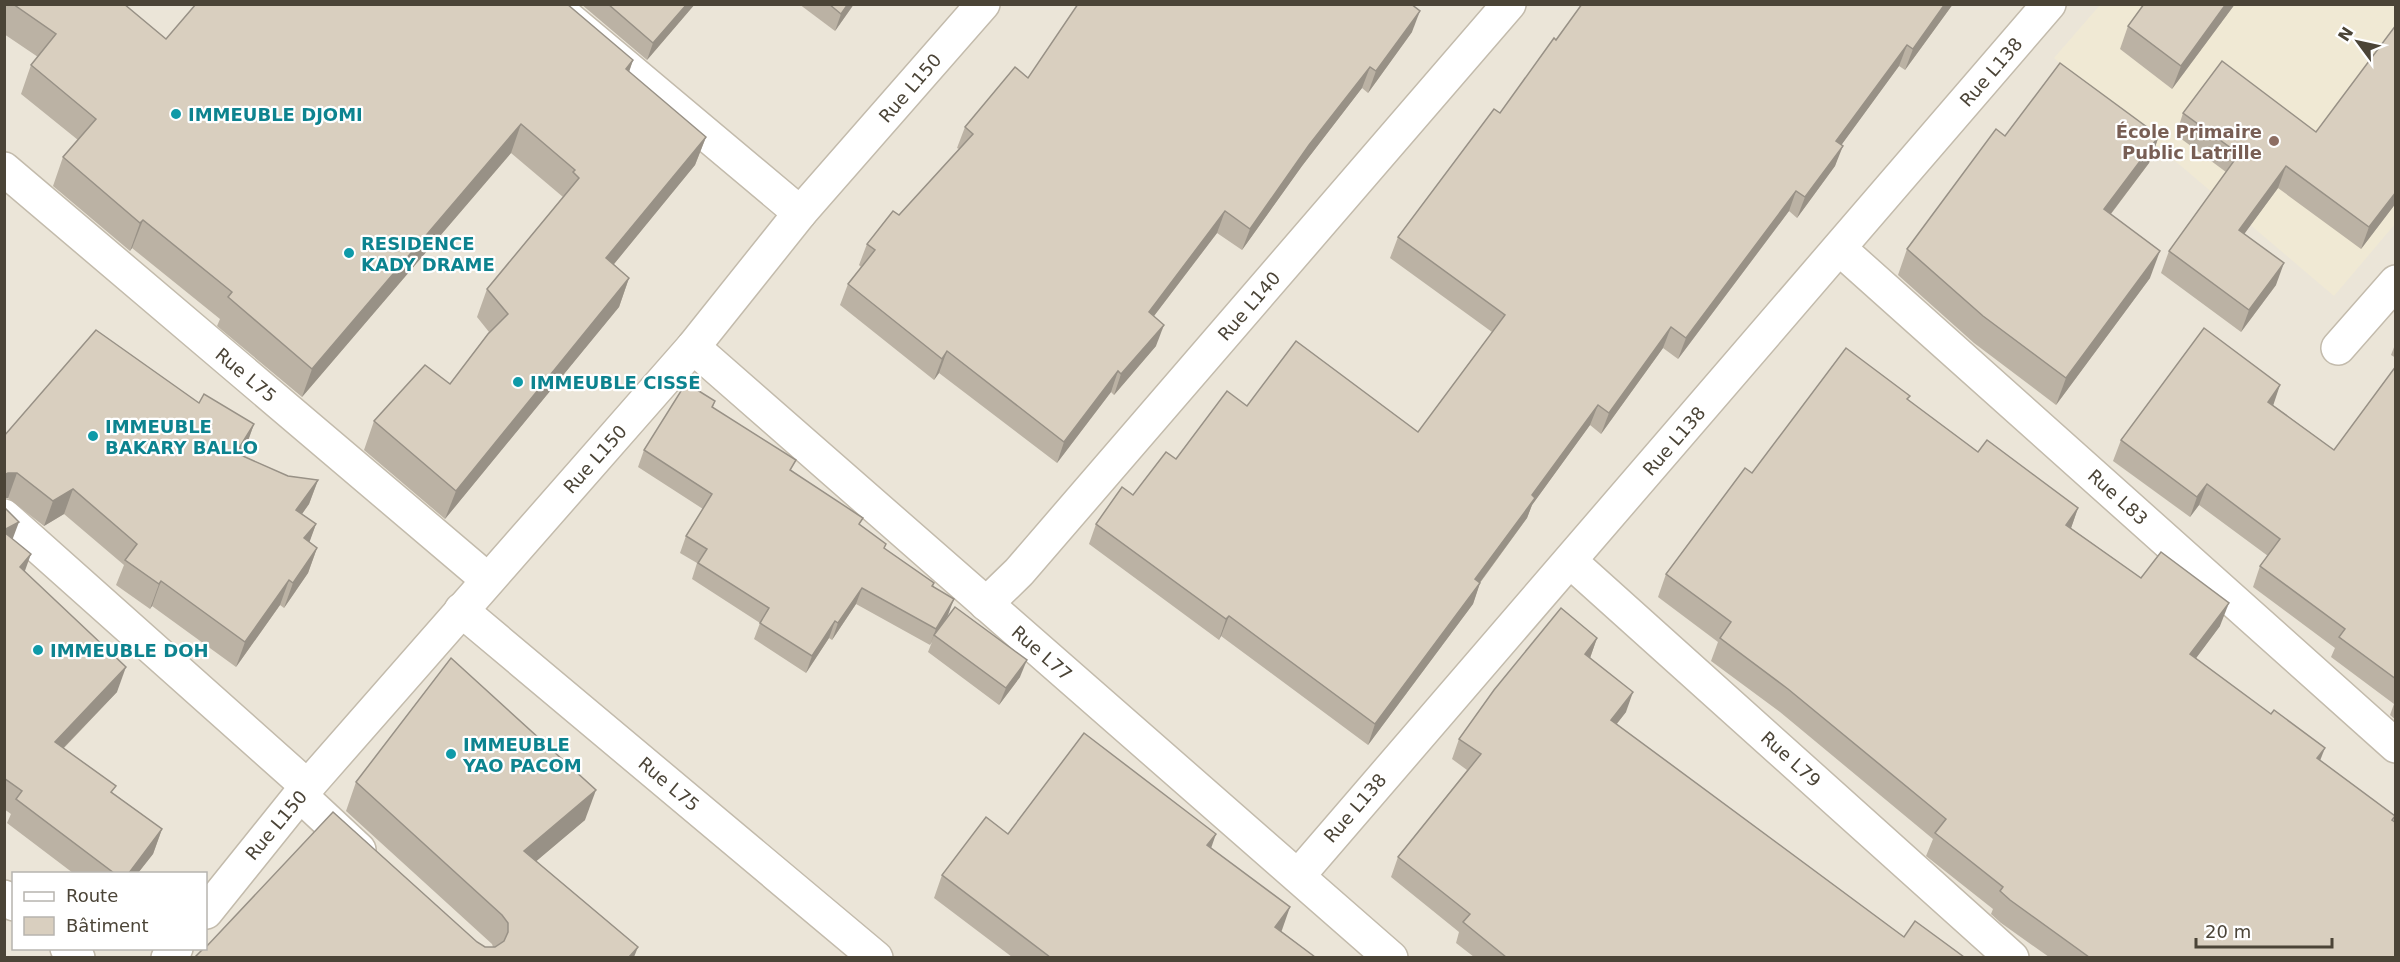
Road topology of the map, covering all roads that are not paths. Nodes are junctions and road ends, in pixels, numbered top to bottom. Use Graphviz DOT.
graph roads {
  1 [pos="551,4"];
  2 [pos="983,4"];
  3 [pos="1509,4"];
  4 [pos="2049,4"];
  5 [pos="4,170"];
  6 [pos="800,213"];
  7 [pos="1839,249"];
  8 [pos="2396,282"];
  9 [pos="693,347"];
  10 [pos="2338,348"];
  11 [pos="4,516"];
  12 [pos="1570,561"];
  13 [pos="488,580"];
  14 [pos="986,604"];
  15 [pos="461,610"];
  16 [pos="2396,746"];
  17 [pos="304,791"];
  18 [pos="378,867"];
  19 [pos="1298,876"];
  20 [pos="207,911"];
  21 [pos="876,957"];
  22 [pos="1391,957"];
  23 [pos="2012,957"];
  1 -- 6 [label="street"];
  2 -- 6 [label="street, Rue L150"];
  3 -- 14 [label="street, Rue L140"];
  4 -- 7 [label="street, Rue L138"];
  5 -- 13 [label="street, Rue L75"];
  6 -- 9 [label="street, Rue L150"];
  7 -- 12 [label="street, Rue L138"];
  7 -- 16 [label="street, Rue L83"];
  8 -- 10 [label="street"];
  9 -- 13 [label="street, Rue L150"];
  9 -- 14 [label="street, Rue L77"];
  11 -- 17 [label="street"];
  12 -- 19 [label="street, Rue L138"];
  12 -- 23 [label="street, Rue L79"];
  13 -- 15 [label="street, Rue L150"];
  14 -- 19 [label="street, Rue L77"];
  15 -- 17 [label="street, Rue L150"];
  15 -- 21 [label="street, Rue L75"];
  17 -- 18 [label="street"];
  17 -- 20 [label="street, Rue L150"];
  19 -- 22 [label="street, Rue L77"];
}
